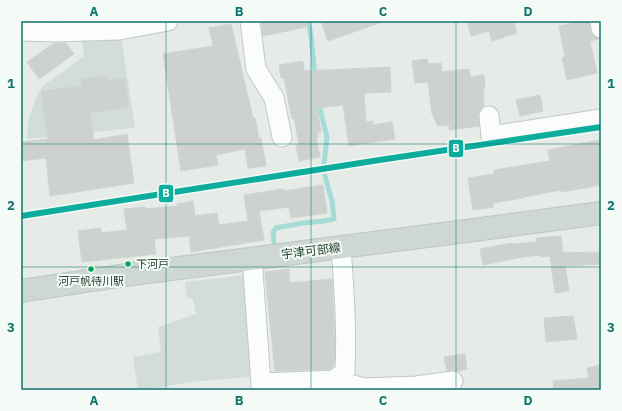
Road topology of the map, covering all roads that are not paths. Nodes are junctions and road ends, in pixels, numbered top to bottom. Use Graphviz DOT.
graph roads {
  1 [pos="168,21"];
  2 [pos="250,21"];
  3 [pos="600,21"];
  4 [pos="601,28"];
  5 [pos="21,31"];
  6 [pos="489,116"];
  7 [pos="601,119"];
  8 [pos="282,137"];
  9 [pos="601,213"];
  10 [pos="342,247"];
  11 [pos="252,258"];
  12 [pos="21,291"];
  13 [pos="334,380"];
  14 [pos="453,381"];
  15 [pos="261,387"];
  1 -- 5 [label="street"];
  2 -- 8 [label="street"];
  3 -- 4 [label="street"];
  6 -- 7 [label="street"];
  9 -- 10 [label="main road, 宇津可部線"];
  10 -- 11 [label="main road, 宇津可部線"];
  10 -- 13 [label="street"];
  11 -- 12 [label="main road, 宇津可部線"];
  11 -- 15 [label="street"];
  13 -- 14 [label="street"];
  13 -- 15 [label="street"];
}
